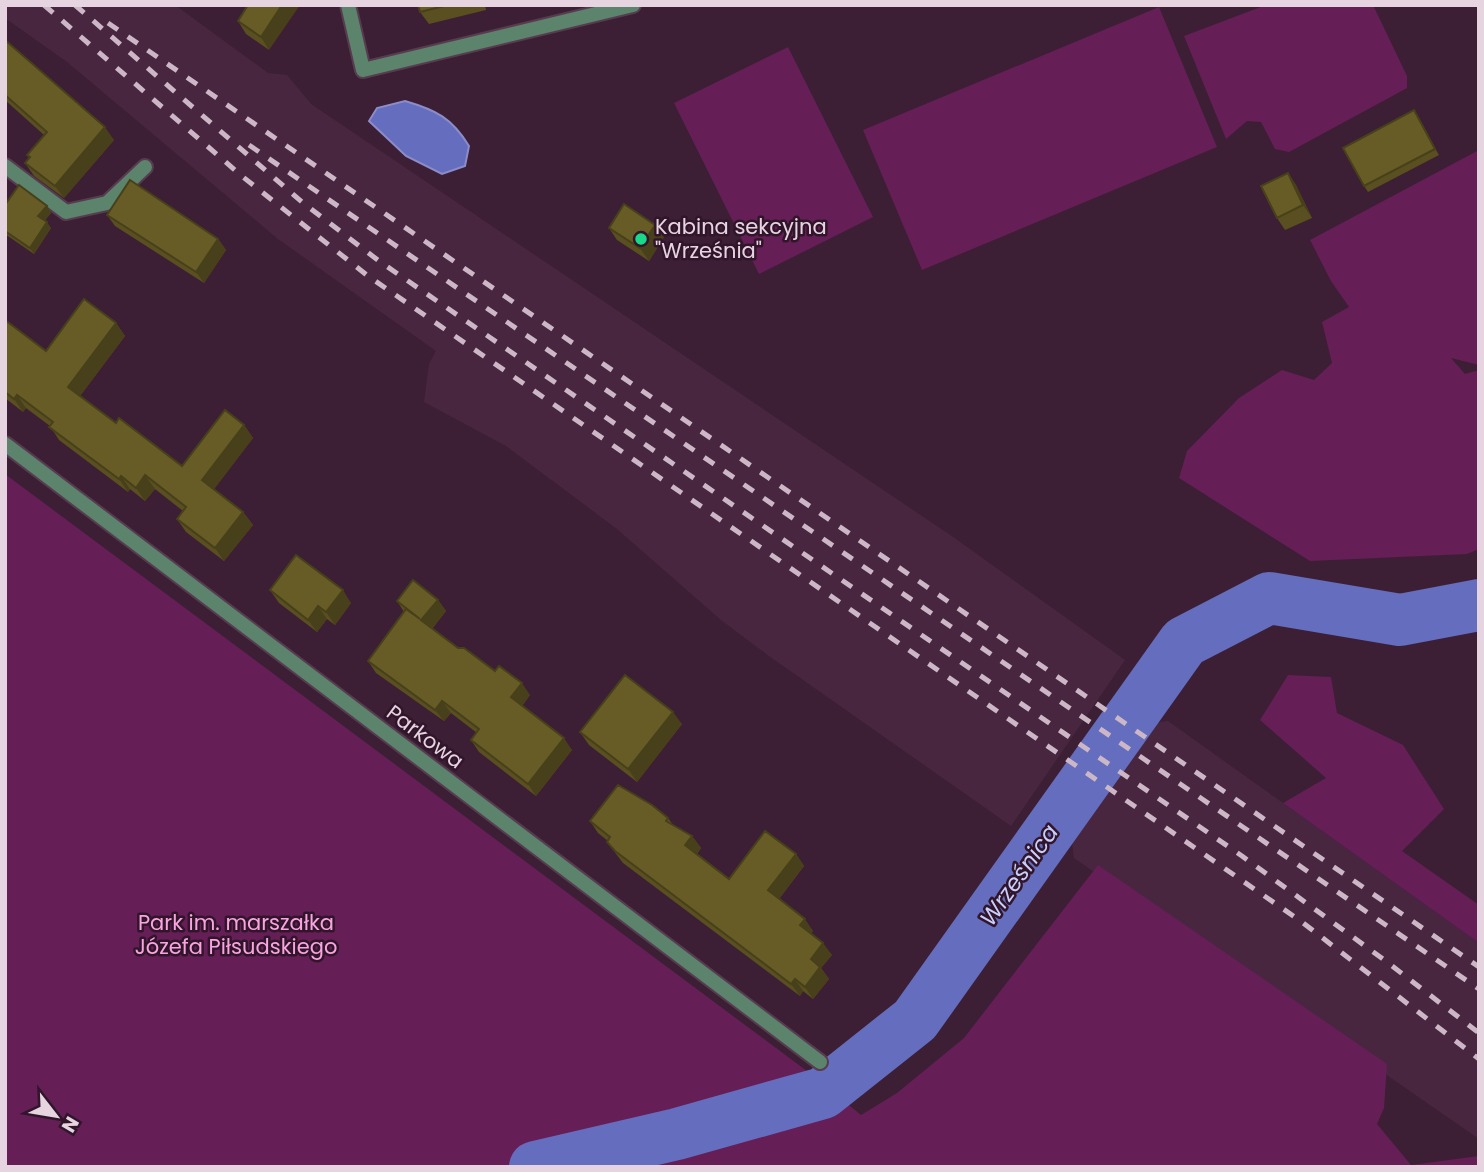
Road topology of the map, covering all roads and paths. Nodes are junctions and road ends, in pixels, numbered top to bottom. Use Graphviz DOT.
graph roads {
  1 [pos="348,5"];
  2 [pos="633,5"];
  3 [pos="5,166"];
  4 [pos="145,167"];
  5 [pos="5,444"];
  6 [pos="820,1062"];
  1 -- 2 [label="street"];
  3 -- 4 [label="street"];
  5 -- 6 [label="street, Parkowa"];
}
